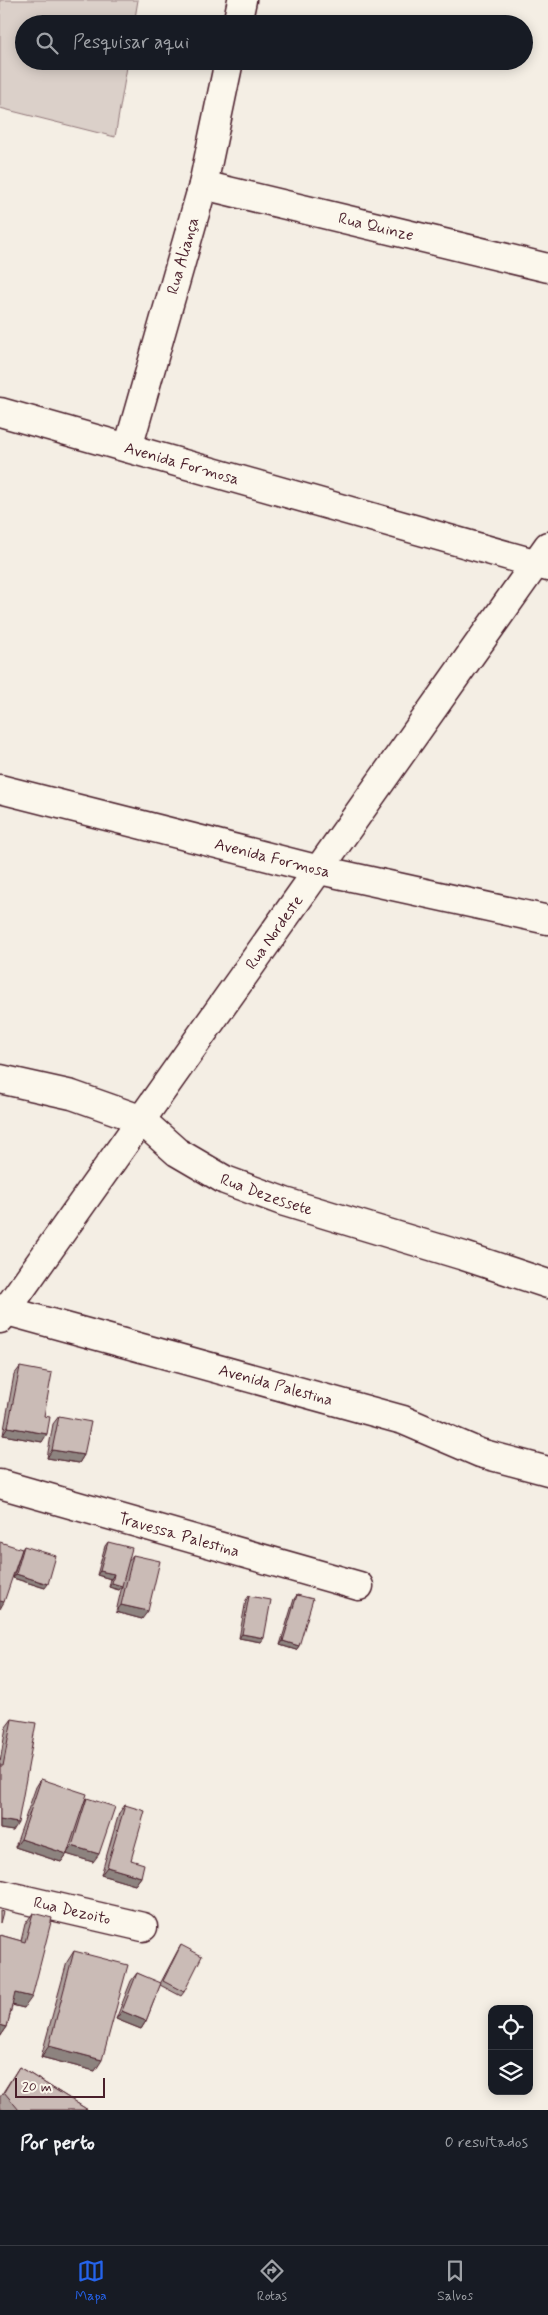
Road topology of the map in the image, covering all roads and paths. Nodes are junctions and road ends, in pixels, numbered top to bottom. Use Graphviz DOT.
graph roads {
  1 [pos="242,0"];
  2 [pos="239,15"];
  3 [pos="227,70"];
  4 [pos="203,184"];
  5 [pos="548,268"];
  6 [pos="0,412"];
  7 [pos="128,448"];
  8 [pos="544,559"];
  9 [pos="0,790"];
  10 [pos="320,870"];
  11 [pos="548,920"];
  12 [pos="0,1079"];
  13 [pos="140,1119"];
  14 [pos="548,1284"];
  15 [pos="2,1313"];
  16 [pos="548,1471"];
  17 [pos="0,1484"];
  18 [pos="359,1586"];
  19 [pos="0,1894"];
  20 [pos="143,1927"];
  1 -- 2 [label="street"];
  3 -- 4 [label="street, Rua Aliança"];
  4 -- 5 [label="street, Rua Quinze"];
  4 -- 7 [label="street, Rua Aliança"];
  6 -- 7 [label="street, Avenida Formosa"];
  7 -- 8 [label="street, Avenida Formosa"];
  8 -- 10 [label="street, Rua Nordeste"];
  9 -- 10 [label="street, Avenida Formosa"];
  10 -- 11 [label="street, Avenida Formosa"];
  10 -- 13 [label="street, Rua Nordeste"];
  12 -- 13 [label="street, Rua Dezessete"];
  13 -- 14 [label="street, Rua Dezessete"];
  13 -- 15 [label="street, Rua Nordeste"];
  15 -- 16 [label="street, Avenida Palestina"];
  17 -- 18 [label="street, Travessa Palestina"];
  19 -- 20 [label="street, Rua Dezoito"];
}
